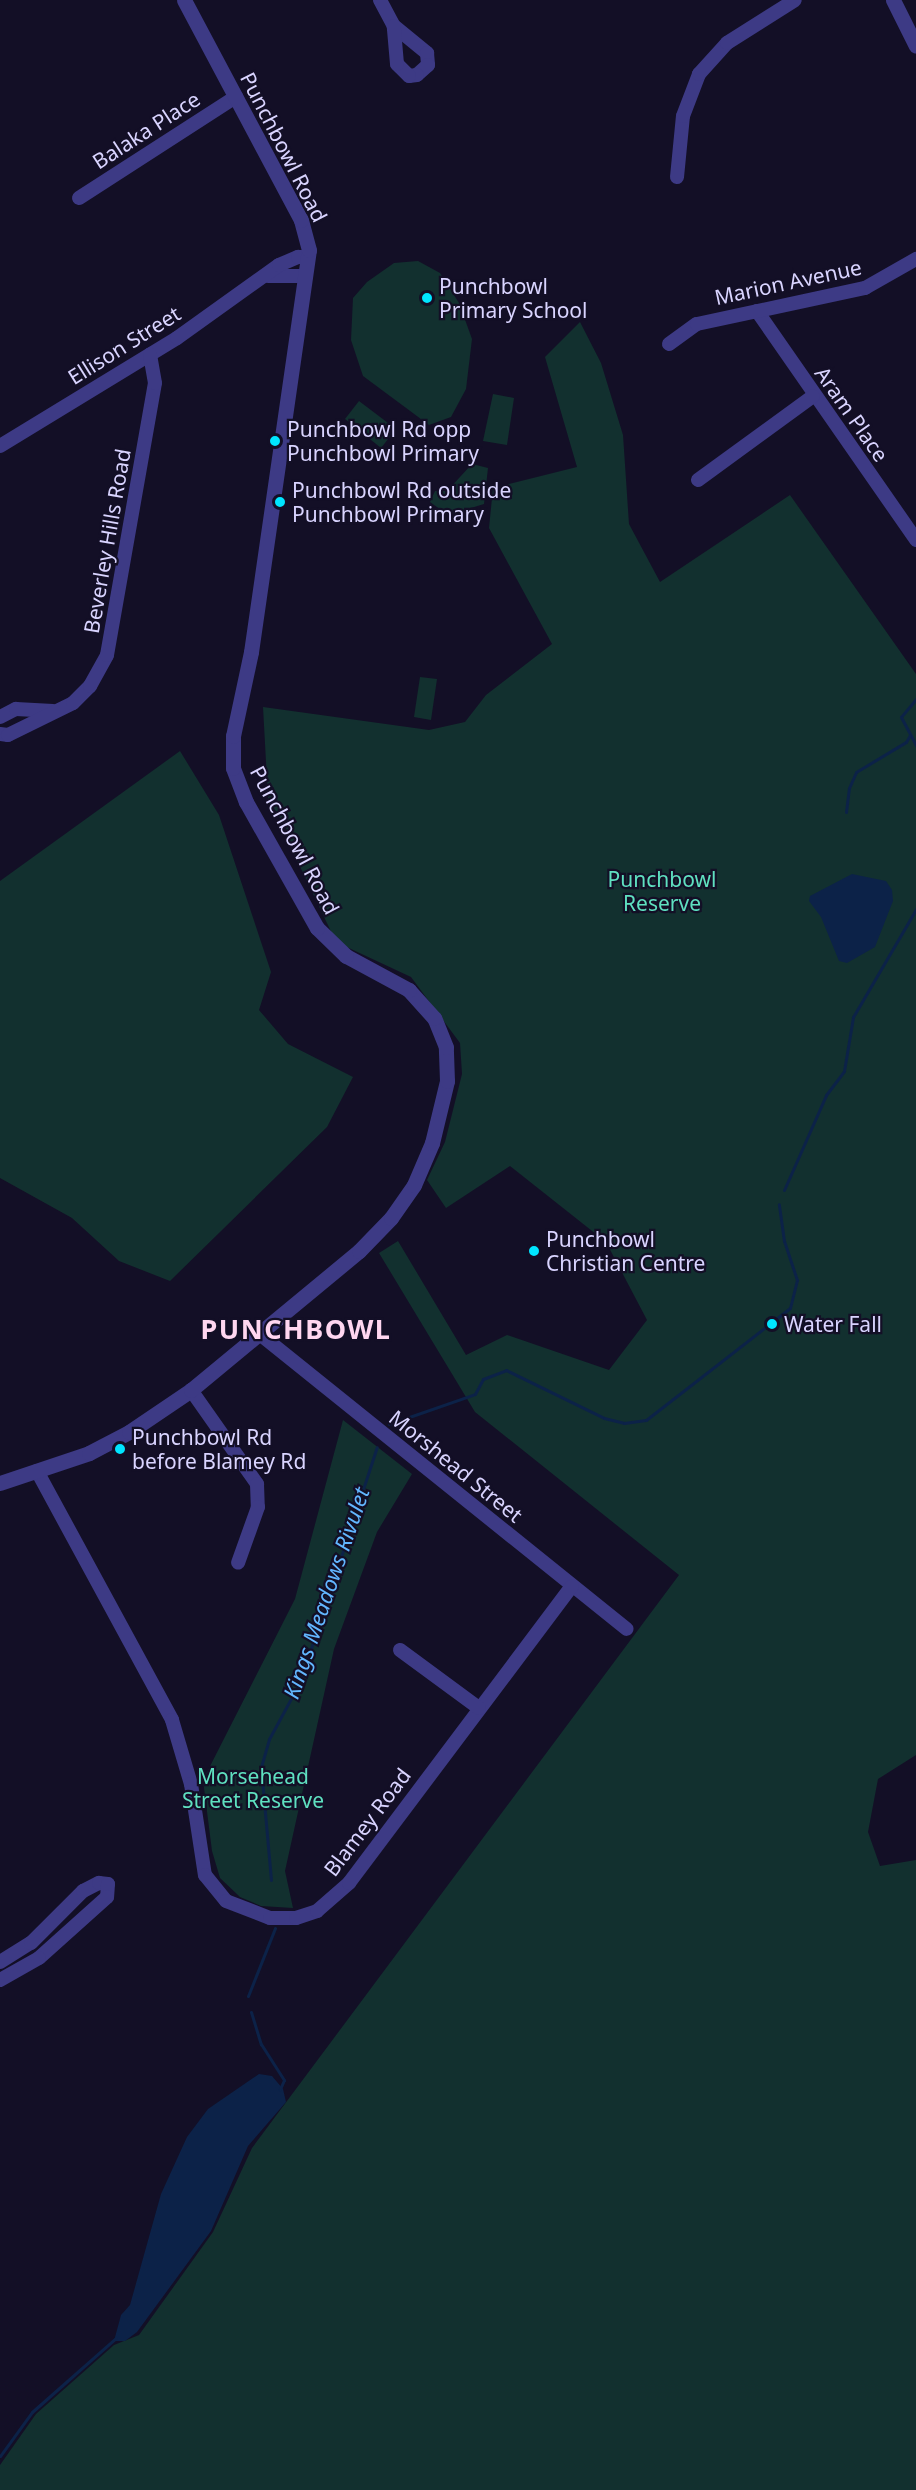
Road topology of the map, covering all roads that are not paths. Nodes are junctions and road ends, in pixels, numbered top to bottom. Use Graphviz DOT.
graph roads {
  1 [pos="184,0"];
  2 [pos="380,0"];
  3 [pos="795,0"];
  4 [pos="893,0"];
  5 [pos="394,26"];
  6 [pos="916,46"];
  7 [pos="236,97"];
  8 [pos="677,177"];
  9 [pos="79,198"];
  10 [pos="308,257"];
  11 [pos="916,259"];
  12 [pos="268,276"];
  13 [pos="306,276"];
  14 [pos="757,311"];
  15 [pos="669,344"];
  16 [pos="150,354"];
  17 [pos="813,396"];
  18 [pos="0,446"];
  19 [pos="698,480"];
  20 [pos="916,540"];
  21 [pos="53,711"];
  22 [pos="0,717"];
  23 [pos="0,734"];
  24 [pos="261,1335"];
  25 [pos="191,1390"];
  26 [pos="37,1471"];
  27 [pos="0,1483"];
  28 [pos="238,1563"];
  29 [pos="572,1586"];
  30 [pos="627,1629"];
  31 [pos="400,1650"];
  32 [pos="479,1708"];
  33 [pos="0,1962"];
  34 [pos="0,1980"];
  1 -- 7 [label="street, Punchbowl Road"];
  2 -- 5 [label="street"];
  3 -- 8 [label="street"];
  4 -- 6 [label="street"];
  7 -- 9 [label="street, Balaka Place"];
  7 -- 10 [label="street, Punchbowl Road"];
  10 -- 12 [label="street, Ellison Street"];
  10 -- 13 [label="street, Punchbowl Road"];
  11 -- 14 [label="street, Marion Avenue"];
  12 -- 13 [label="street"];
  12 -- 16 [label="street, Ellison Street"];
  13 -- 24 [label="street, Punchbowl Road"];
  14 -- 15 [label="street, Marion Avenue"];
  14 -- 17 [label="street, Aram Place"];
  16 -- 18 [label="street, Ellison Street"];
  16 -- 21 [label="street, Beverley Hills Road"];
  17 -- 19 [label="street"];
  17 -- 20 [label="street, Aram Place"];
  21 -- 22 [label="street"];
  21 -- 23 [label="street, Beverley Hills Road"];
  24 -- 25 [label="street, Punchbowl Road"];
  24 -- 29 [label="street, Morshead Street"];
  25 -- 26 [label="street, Punchbowl Road"];
  25 -- 28 [label="street"];
  26 -- 27 [label="street, Punchbowl Road"];
  26 -- 32 [label="street, Blamey Road"];
  29 -- 30 [label="street, Morshead Street"];
  29 -- 32 [label="street, Blamey Road"];
  31 -- 32 [label="street"];
  33 -- 34 [label="street"];
}
